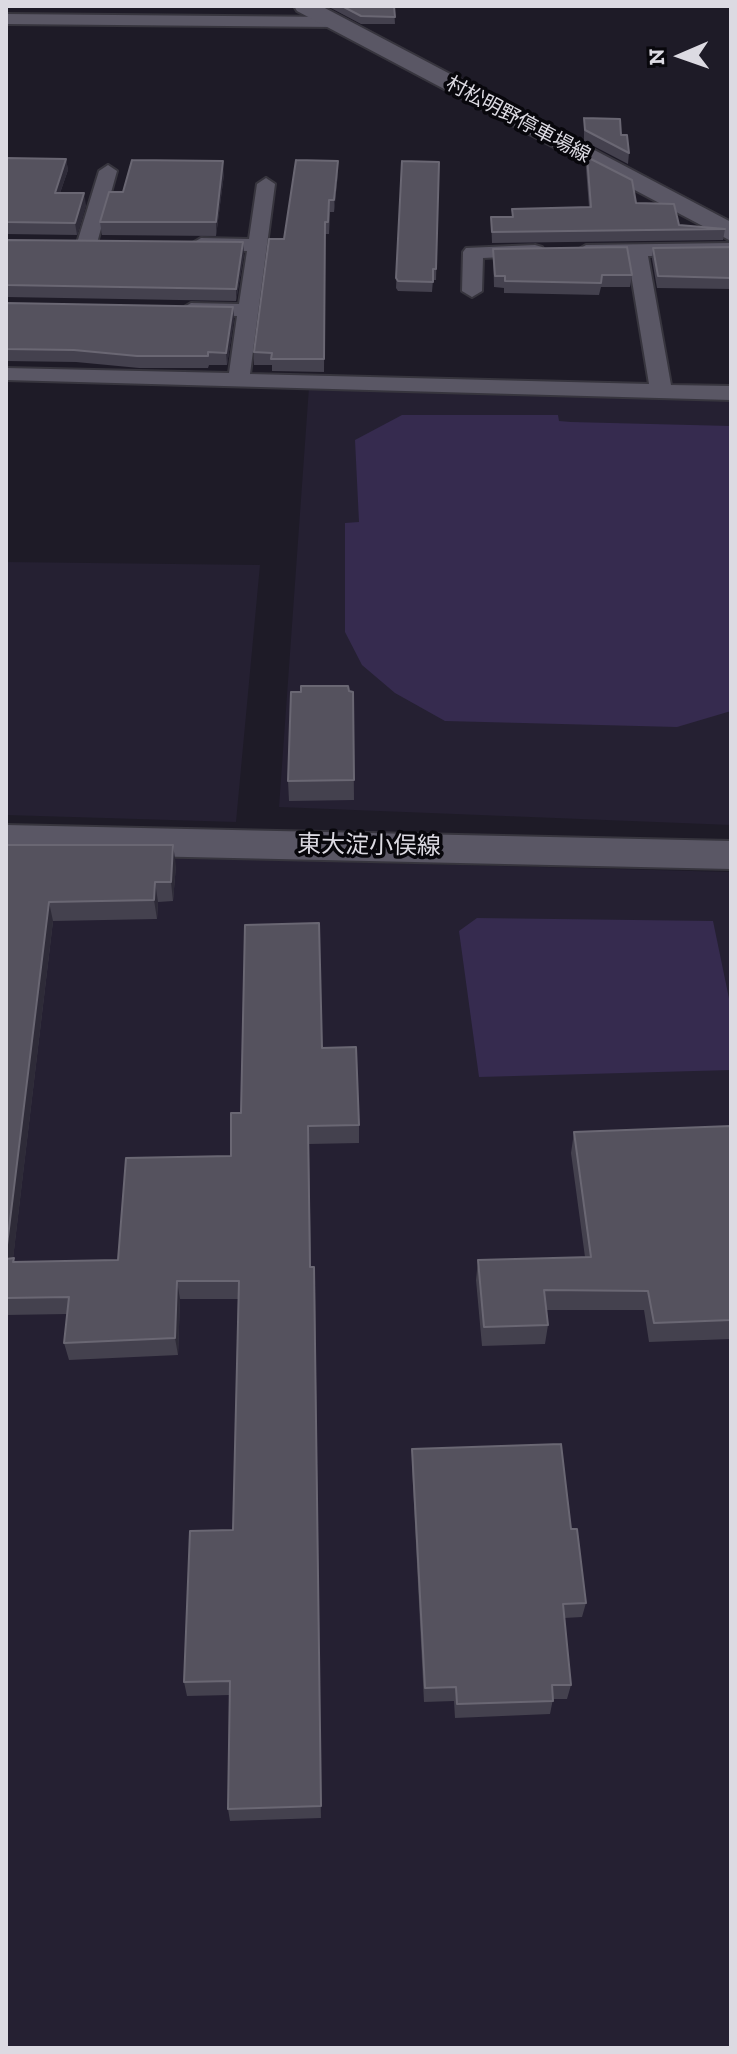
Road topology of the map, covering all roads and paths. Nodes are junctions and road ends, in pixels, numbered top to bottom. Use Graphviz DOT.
graph roads {
  1 [pos="305,6"];
  2 [pos="6,19"];
  3 [pos="336,22"];
  4 [pos="108,171"];
  5 [pos="266,184"];
  6 [pos="731,233"];
  7 [pos="87,243"];
  8 [pos="179,244"];
  9 [pos="256,245"];
  10 [pos="731,249"];
  11 [pos="637,250"];
  12 [pos="472,291"];
  13 [pos="173,309"];
  14 [pos="248,310"];
  15 [pos="6,374"];
  16 [pos="239,378"];
  17 [pos="661,391"];
  18 [pos="731,393"];
  19 [pos="6,839"];
  20 [pos="731,855"];
  1 -- 3 [label="main road, 村松明野停車場線"];
  2 -- 3 [label="street"];
  3 -- 6 [label="main road, 村松明野停車場線"];
  4 -- 7 [label="street"];
  5 -- 9 [label="street"];
  8 -- 9 [label="street"];
  9 -- 14 [label="street"];
  10 -- 11 [label="street"];
  11 -- 12 [label="street"];
  11 -- 17 [label="street"];
  13 -- 14 [label="street"];
  14 -- 16 [label="street"];
  15 -- 16 [label="street"];
  16 -- 17 [label="street"];
  17 -- 18 [label="street"];
  19 -- 20 [label="main road, 東大淀小俣線"];
}
